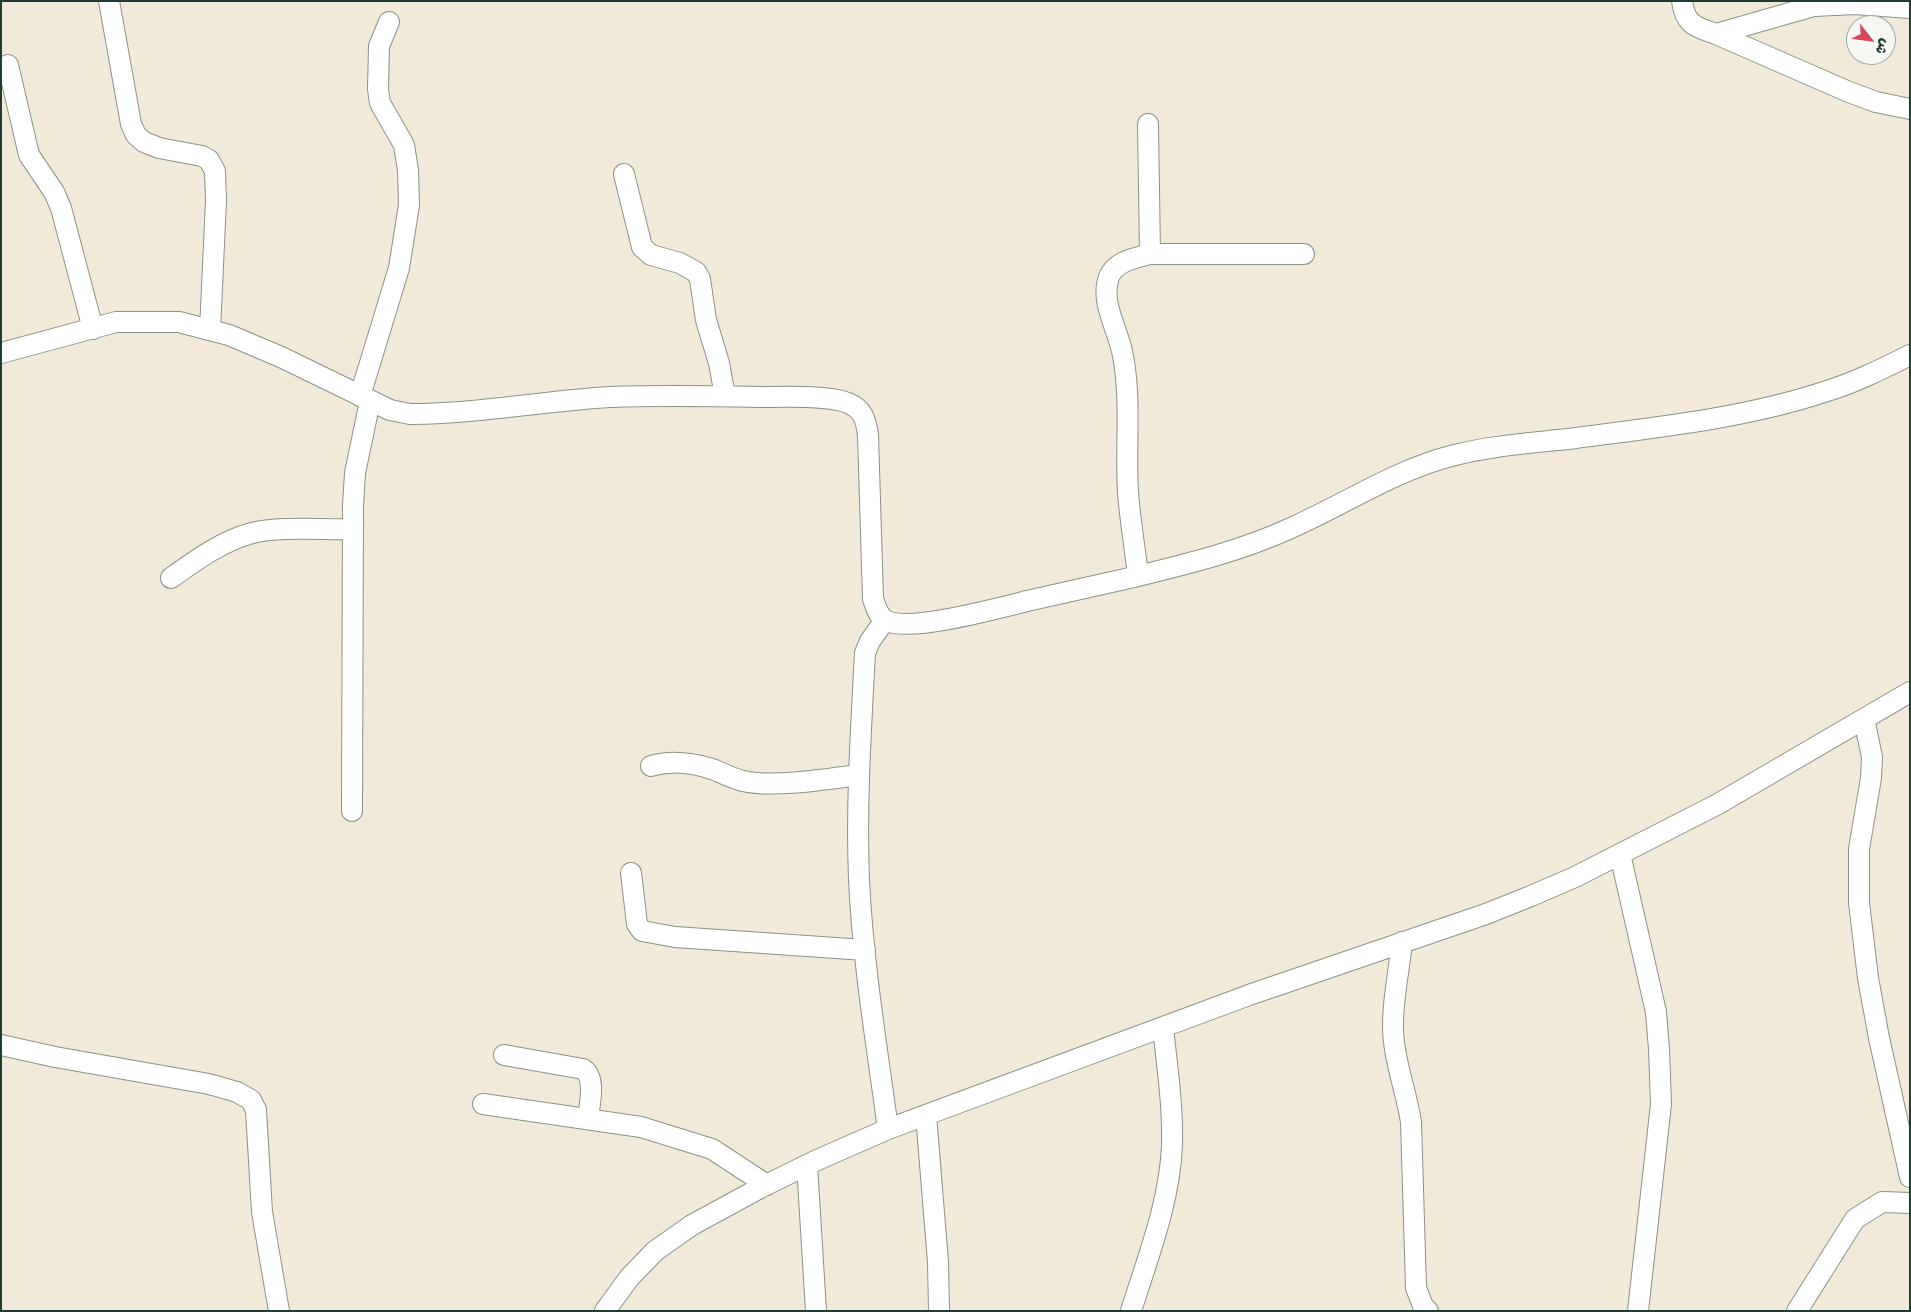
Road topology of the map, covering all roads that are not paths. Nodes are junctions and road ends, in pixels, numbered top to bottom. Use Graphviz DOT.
graph roads {
  1 [pos="109,1"];
  2 [pos="1682,1"];
  3 [pos="1910,8"];
  4 [pos="389,22"];
  5 [pos="1716,34"];
  6 [pos="8,65"];
  7 [pos="1910,108"];
  8 [pos="1148,124"];
  9 [pos="624,174"];
  10 [pos="1150,254"];
  11 [pos="1304,254"];
  12 [pos="93,329"];
  13 [pos="210,330"];
  14 [pos="1,353"];
  15 [pos="1910,355"];
  16 [pos="725,396"];
  17 [pos="365,398"];
  18 [pos="353,530"];
  19 [pos="1138,576"];
  20 [pos="171,578"];
  21 [pos="885,620"];
  22 [pos="1910,692"];
  23 [pos="1864,719"];
  24 [pos="651,766"];
  25 [pos="858,775"];
  26 [pos="352,811"];
  27 [pos="1620,854"];
  28 [pos="632,873"];
  29 [pos="1402,942"];
  30 [pos="865,950"];
  31 [pos="1163,1027"];
  32 [pos="1,1045"];
  33 [pos="504,1054"];
  34 [pos="483,1104"];
  35 [pos="926,1115"];
  36 [pos="588,1119"];
  37 [pos="888,1130"];
  38 [pos="807,1165"];
  39 [pos="1910,1177"];
  40 [pos="767,1185"];
  41 [pos="1910,1203"];
  42 [pos="279,1311"];
  43 [pos="605,1311"];
  44 [pos="816,1311"];
  45 [pos="939,1311"];
  46 [pos="1131,1311"];
  47 [pos="1428,1311"];
  48 [pos="1638,1311"];
  49 [pos="1797,1311"];
  1 -- 13 [label="street"];
  2 -- 5 [label="street"];
  3 -- 5 [label="street"];
  4 -- 17 [label="street"];
  5 -- 7 [label="street"];
  6 -- 12 [label="street"];
  8 -- 10 [label="street"];
  9 -- 16 [label="street"];
  10 -- 11 [label="street"];
  10 -- 19 [label="street"];
  12 -- 13 [label="street"];
  12 -- 14 [label="street"];
  13 -- 17 [label="street"];
  15 -- 19 [label="street"];
  16 -- 17 [label="street"];
  16 -- 21 [label="street"];
  17 -- 18 [label="street"];
  18 -- 20 [label="street"];
  18 -- 26 [label="street"];
  19 -- 21 [label="street"];
  21 -- 25 [label="street"];
  22 -- 23 [label="street"];
  23 -- 27 [label="street"];
  23 -- 39 [label="street"];
  24 -- 25 [label="street"];
  25 -- 30 [label="street"];
  27 -- 29 [label="street"];
  27 -- 48 [label="street"];
  28 -- 30 [label="street"];
  29 -- 31 [label="street"];
  29 -- 47 [label="street"];
  30 -- 37 [label="street"];
  31 -- 35 [label="street"];
  31 -- 46 [label="street"];
  32 -- 42 [label="street"];
  33 -- 36 [label="street"];
  34 -- 36 [label="street"];
  35 -- 37 [label="street"];
  35 -- 45 [label="street"];
  36 -- 40 [label="street"];
  37 -- 38 [label="street"];
  38 -- 40 [label="street"];
  38 -- 44 [label="street"];
  40 -- 43 [label="street"];
  41 -- 49 [label="street"];
}
